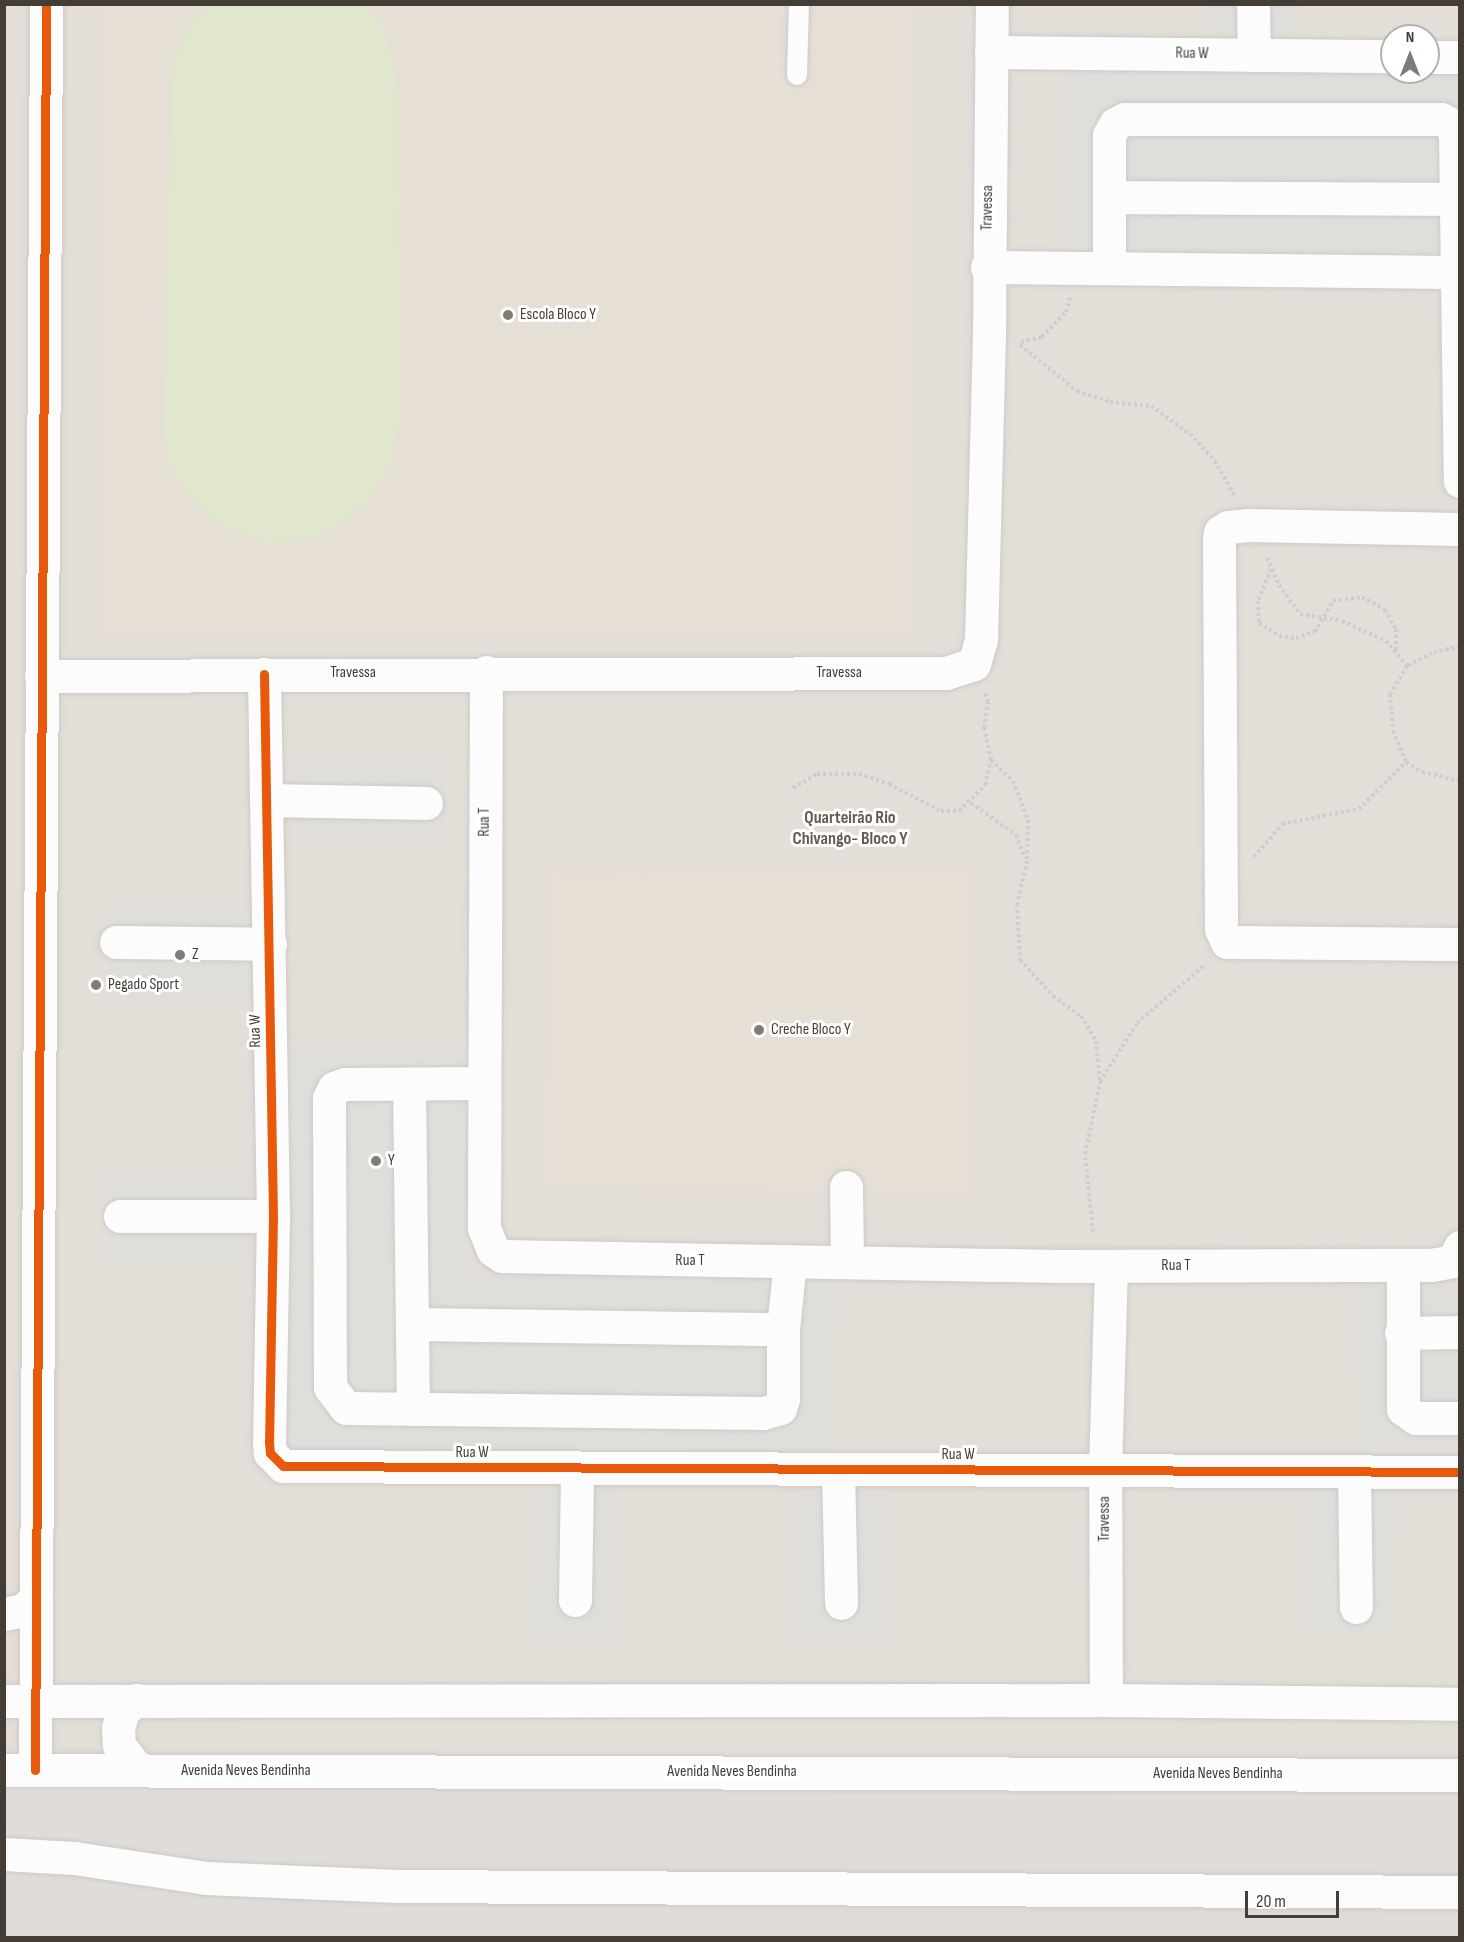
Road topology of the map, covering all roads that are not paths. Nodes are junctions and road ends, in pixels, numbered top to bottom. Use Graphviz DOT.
graph roads {
  1 [pos="46,4"];
  2 [pos="799,4"];
  3 [pos="992,4"];
  4 [pos="1253,4"];
  5 [pos="992,52"];
  6 [pos="1254,55"];
  7 [pos="1380,56"];
  8 [pos="1440,57"];
  9 [pos="1460,57"];
  10 [pos="797,75"];
  11 [pos="1112,198"];
  12 [pos="1455,199"];
  13 [pos="987,267"];
  14 [pos="1109,268"];
  15 [pos="1458,272"];
  16 [pos="1460,481"];
  17 [pos="1460,529"];
  18 [pos="486,672"];
  19 [pos="264,674"];
  20 [pos="42,676"];
  21 [pos="268,800"];
  22 [pos="426,803"];
  23 [pos="116,942"];
  24 [pos="270,944"];
  25 [pos="1460,944"];
  26 [pos="483,1083"];
  27 [pos="409,1084"];
  28 [pos="846,1187"];
  29 [pos="120,1216"];
  30 [pos="273,1216"];
  31 [pos="1460,1247"];
  32 [pos="790,1261"];
  33 [pos="847,1262"];
  34 [pos="1403,1265"];
  35 [pos="1111,1266"];
  36 [pos="413,1324"];
  37 [pos="783,1329"];
  38 [pos="1460,1332"];
  39 [pos="1401,1333"];
  40 [pos="413,1409"];
  41 [pos="1460,1418"];
  42 [pos="577,1468"];
  43 [pos="838,1469"];
  44 [pos="1105,1470"];
  45 [pos="1354,1471"];
  46 [pos="1460,1472"];
  47 [pos="36,1598"];
  48 [pos="575,1600"];
  49 [pos="841,1603"];
  50 [pos="1356,1607"];
  51 [pos="4,1614"];
  52 [pos="136,1700"];
  53 [pos="1106,1700"];
  54 [pos="20,1701"];
  55 [pos="1460,1704"];
  56 [pos="20,1770"];
  57 [pos="138,1770"];
  58 [pos="1460,1775"];
  59 [pos="4,1854"];
  60 [pos="1460,1892"];
  1 -- 20 [label="street"];
  2 -- 10 [label="lane"];
  3 -- 5 [label="street, Travessa"];
  4 -- 6 [label="street"];
  5 -- 6 [label="street, Rua W"];
  5 -- 13 [label="street, Travessa"];
  6 -- 7 [label="street, Rua W"];
  8 -- 9 [label="street"];
  11 -- 12 [label="street"];
  11 -- 12 [label="street"];
  11 -- 14 [label="street"];
  12 -- 15 [label="street"];
  13 -- 14 [label="street"];
  13 -- 18 [label="street, Travessa"];
  14 -- 15 [label="street"];
  15 -- 16 [label="street"];
  17 -- 25 [label="street"];
  18 -- 19 [label="street, Travessa"];
  18 -- 26 [label="street, Rua T"];
  19 -- 20 [label="street, Travessa"];
  19 -- 21 [label="street, Rua W"];
  20 -- 47 [label="street"];
  21 -- 22 [label="street"];
  21 -- 24 [label="street, Rua W"];
  23 -- 24 [label="street"];
  24 -- 30 [label="street, Rua W"];
  26 -- 27 [label="street"];
  26 -- 32 [label="street, Rua T"];
  27 -- 36 [label="street"];
  27 -- 40 [label="street"];
  28 -- 33 [label="street"];
  29 -- 30 [label="street"];
  30 -- 42 [label="street, Rua W"];
  31 -- 34 [label="street, Rua T"];
  32 -- 33 [label="street, Rua T"];
  32 -- 37 [label="street"];
  33 -- 35 [label="street, Rua T"];
  34 -- 35 [label="street, Rua T"];
  34 -- 39 [label="street"];
  35 -- 44 [label="street, Travessa"];
  36 -- 37 [label="street"];
  36 -- 40 [label="street"];
  37 -- 40 [label="street"];
  38 -- 39 [label="street"];
  39 -- 41 [label="street"];
  42 -- 43 [label="street, Rua W"];
  42 -- 48 [label="street"];
  43 -- 44 [label="street, Rua W"];
  43 -- 49 [label="street"];
  44 -- 45 [label="street, Rua W"];
  44 -- 53 [label="street, Travessa"];
  45 -- 46 [label="street, Rua W"];
  45 -- 50 [label="street"];
  47 -- 51 [label="street"];
  47 -- 54 [label="street"];
  52 -- 53 [label="street"];
  52 -- 54 [label="street"];
  52 -- 57 [label="street"];
  53 -- 55 [label="street"];
  54 -- 56 [label="street"];
  56 -- 57 [label="street, Avenida Neves Bendinha"];
  57 -- 58 [label="street, Avenida Neves Bendinha"];
  59 -- 60 [label="street"];
}
